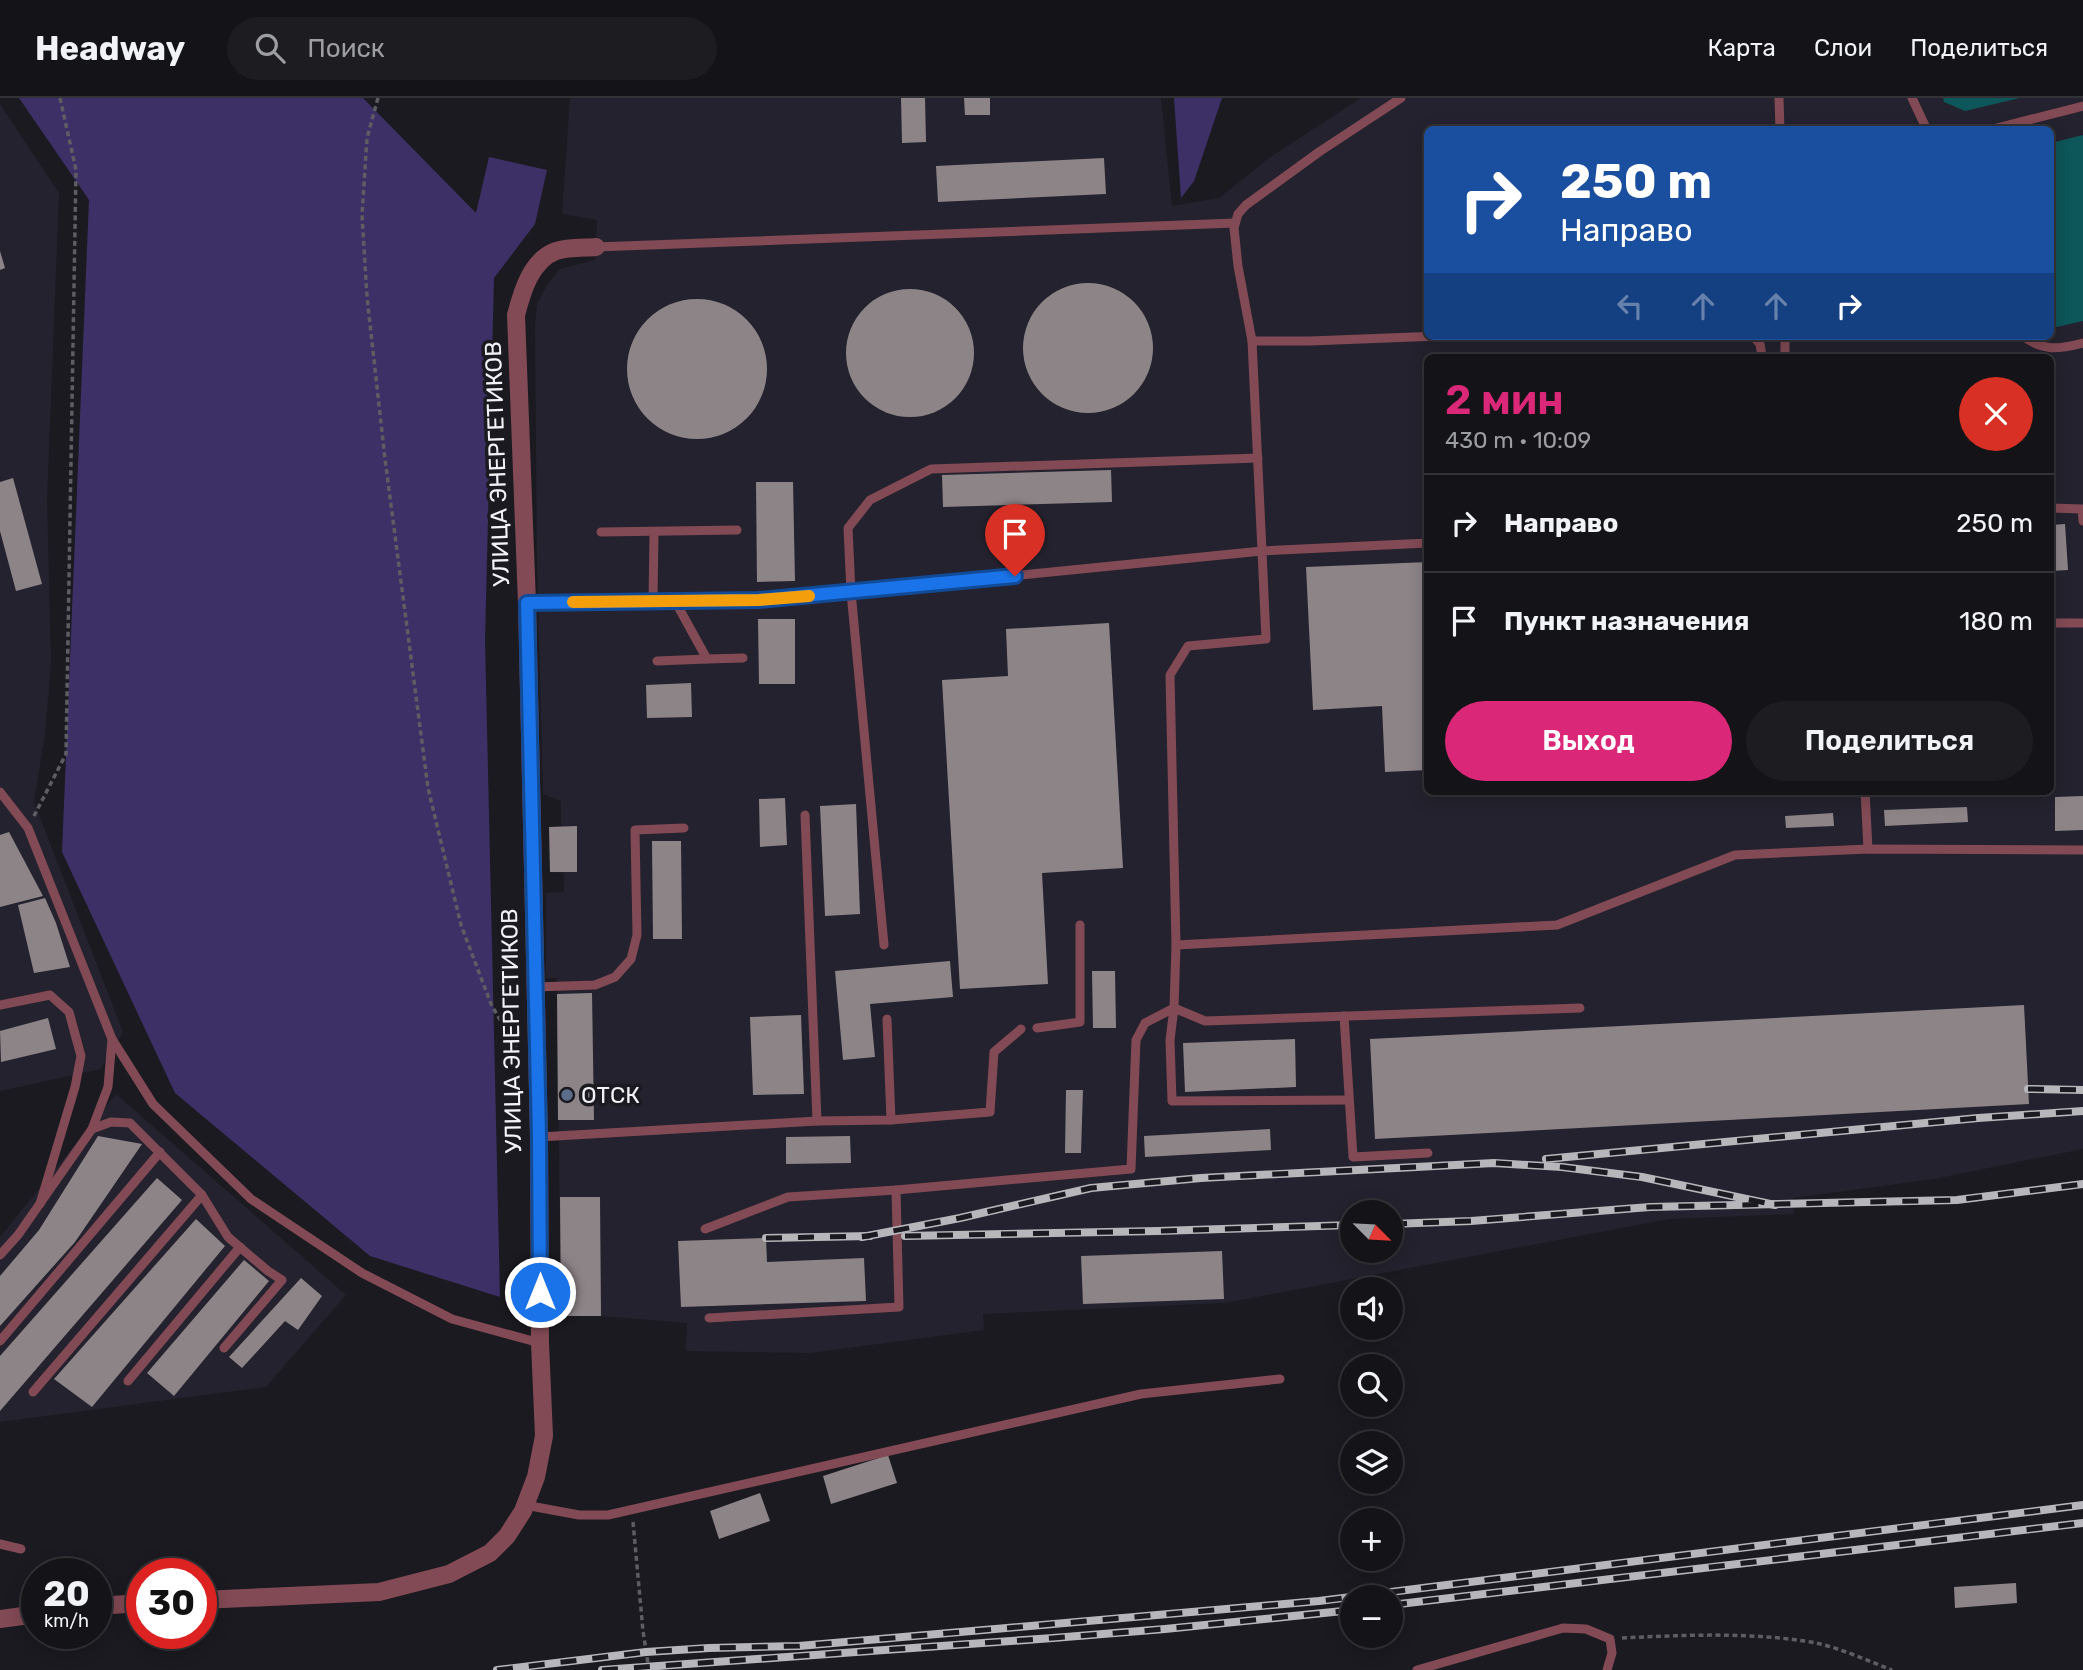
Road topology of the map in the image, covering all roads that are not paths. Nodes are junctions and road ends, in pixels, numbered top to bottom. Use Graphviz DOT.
graph roads {
  1 [pos="1401,98"];
  2 [pos="1779,98"];
  3 [pos="1912,98"];
  4 [pos="2083,106"];
  5 [pos="1780,126"];
  6 [pos="1925,126"];
  7 [pos="2005,126"];
  8 [pos="1235,223"];
  9 [pos="596,247"];
  10 [pos="1424,337"];
  11 [pos="2028,340"];
  12 [pos="1252,341"];
  13 [pos="2083,343"];
  14 [pos="1258,458"];
  15 [pos="2054,508"];
  16 [pos="2083,521"];
  17 [pos="737,530"];
  18 [pos="601,532"];
  19 [pos="654,532"];
  20 [pos="1424,543"];
  21 [pos="1262,551"];
  22 [pos="851,592"];
  23 [pos="653,601"];
  24 [pos="675,601"];
  25 [pos="527,603"];
  26 [pos="2083,623"];
  27 [pos="2054,624"];
  28 [pos="743,658"];
  29 [pos="706,659"];
  30 [pos="657,661"];
  31 [pos="0,793"];
  32 [pos="1866,795"];
  33 [pos="804,815"];
  34 [pos="684,828"];
  35 [pos="1868,849"];
  36 [pos="2083,850"];
  37 [pos="1080,925"];
  38 [pos="884,945"];
  39 [pos="1176,945"];
  40 [pos="535,987"];
  41 [pos="0,1005"];
  42 [pos="1174,1007"];
  43 [pos="1580,1008"];
  44 [pos="1343,1016"];
  45 [pos="887,1019"];
  46 [pos="1037,1028"];
  47 [pos="1021,1029"];
  48 [pos="112,1039"];
  49 [pos="1349,1100"];
  50 [pos="891,1120"];
  51 [pos="817,1121"];
  52 [pos="92,1129"];
  53 [pos="539,1137"];
  54 [pos="160,1152"];
  55 [pos="1428,1153"];
  56 [pos="896,1190"];
  57 [pos="202,1195"];
  58 [pos="40,1204"];
  59 [pos="705,1229"];
  60 [pos="240,1247"];
  61 [pos="0,1255"];
  62 [pos="709,1318"];
  63 [pos="0,1341"];
  64 [pos="540,1343"];
  65 [pos="223,1348"];
  66 [pos="1280,1379"];
  67 [pos="128,1381"];
  68 [pos="33,1392"];
  69 [pos="525,1506"];
  70 [pos="0,1544"];
  71 [pos="21,1549"];
  72 [pos="217,1599"];
  73 [pos="21,1616"];
  74 [pos="0,1619"];
  75 [pos="1417,1670"];
  76 [pos="1607,1670"];
  1 -- 8 [label="lane"];
  2 -- 5 [label="lane"];
  3 -- 6 [label="lane"];
  4 -- 7 [label="lane"];
  8 -- 9 [label="lane"];
  8 -- 12 [label="lane"];
  9 -- 25 [label="street, УЛИЦА ЭНЕРГЕТИКОВ"];
  10 -- 12 [label="lane"];
  11 -- 13 [label="lane"];
  12 -- 14 [label="lane"];
  14 -- 21 [label="lane"];
  14 -- 22 [label="lane"];
  15 -- 16 [label="lane"];
  17 -- 19 [label="lane"];
  18 -- 19 [label="lane"];
  19 -- 23 [label="lane"];
  20 -- 21 [label="lane"];
  21 -- 22 [label="lane"];
  21 -- 39 [label="lane"];
  22 -- 24 [label="lane"];
  22 -- 38 [label="lane"];
  23 -- 24 [label="lane"];
  23 -- 25 [label="lane"];
  24 -- 29 [label="lane"];
  25 -- 40 [label="street, УЛИЦА ЭНЕРГЕТИКОВ"];
  26 -- 27 [label="lane"];
  28 -- 29 [label="lane"];
  29 -- 30 [label="lane"];
  31 -- 48 [label="lane"];
  32 -- 35 [label="lane"];
  33 -- 51 [label="lane"];
  34 -- 40 [label="lane"];
  35 -- 36 [label="lane"];
  35 -- 39 [label="lane"];
  37 -- 46 [label="lane"];
  39 -- 42 [label="lane"];
  40 -- 53 [label="street, УЛИЦА ЭНЕРГЕТИКОВ"];
  41 -- 58 [label="lane"];
  42 -- 44 [label="lane"];
  42 -- 49 [label="lane"];
  42 -- 56 [label="lane"];
  43 -- 44 [label="lane"];
  44 -- 49 [label="lane"];
  45 -- 50 [label="lane"];
  47 -- 50 [label="lane"];
  48 -- 52 [label="lane"];
  48 -- 64 [label="lane"];
  49 -- 55 [label="lane"];
  50 -- 51 [label="lane"];
  51 -- 53 [label="lane"];
  52 -- 54 [label="lane"];
  52 -- 58 [label="lane"];
  53 -- 64 [label="street, УЛИЦА ЭНЕРГЕТИКОВ"];
  54 -- 57 [label="lane"];
  54 -- 63 [label="lane"];
  56 -- 59 [label="lane"];
  56 -- 62 [label="lane"];
  57 -- 60 [label="lane"];
  57 -- 68 [label="lane"];
  58 -- 61 [label="lane"];
  60 -- 65 [label="lane"];
  60 -- 67 [label="lane"];
  64 -- 69 [label="street, УЛИЦА ЭНЕРГЕТИКОВ"];
  66 -- 69 [label="lane"];
  69 -- 72 [label="street, УЛИЦА ЭНЕРГЕТИКОВ"];
  70 -- 71 [label="lane"];
  73 -- 74 [label="street"];
  75 -- 76 [label="lane"];
}
